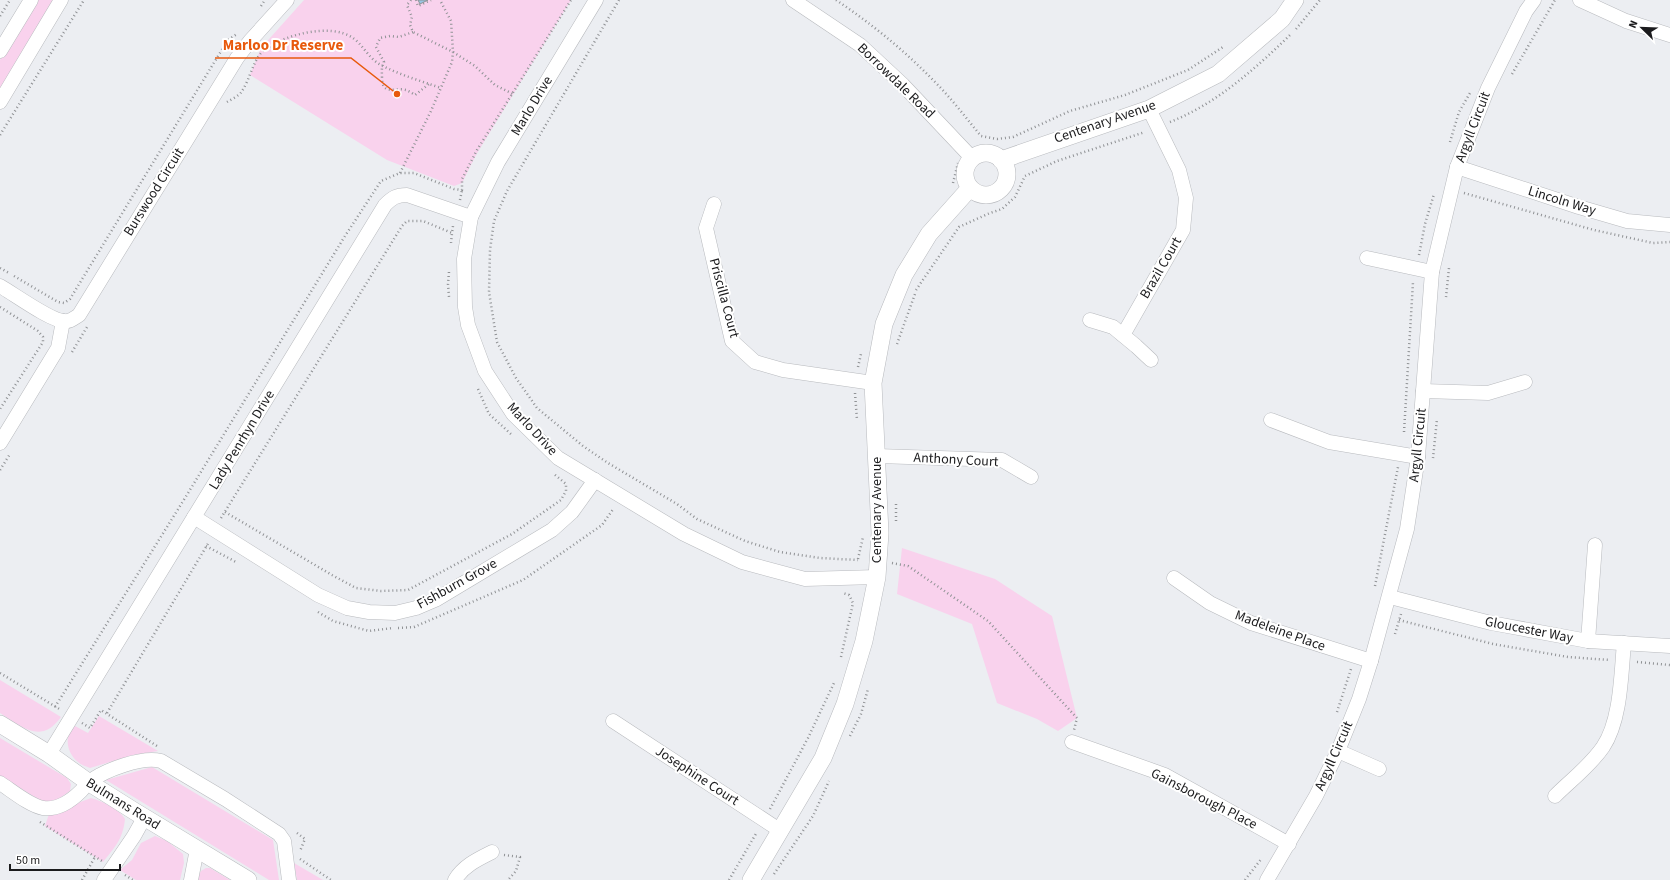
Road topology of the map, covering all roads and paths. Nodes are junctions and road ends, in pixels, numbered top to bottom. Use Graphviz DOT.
graph roads {
  1 [pos="10,0"];
  2 [pos="31,0"];
  3 [pos="61,0"];
  4 [pos="84,0"];
  5 [pos="265,0"];
  6 [pos="287,0"];
  7 [pos="411,0"];
  8 [pos="416,0"];
  9 [pos="431,0"];
  10 [pos="440,0"];
  11 [pos="596,0"];
  12 [pos="619,0"];
  13 [pos="793,0"];
  14 [pos="836,0"];
  15 [pos="1295,0"];
  16 [pos="1320,0"];
  17 [pos="1534,0"];
  18 [pos="1580,0"];
  19 [pos="257,11"];
  20 [pos="0,16"];
  21 [pos="1295,29"];
  22 [pos="239,32"];
  23 [pos="413,32"];
  24 [pos="1290,34"];
  25 [pos="1670,34"];
  26 [pos="1226,46"];
  27 [pos="0,51"];
  28 [pos="453,52"];
  29 [pos="382,66"];
  30 [pos="246,82"];
  31 [pos="429,84"];
  32 [pos="441,88"];
  33 [pos="513,94"];
  34 [pos="0,102"];
  35 [pos="1149,109"];
  36 [pos="1158,127"];
  37 [pos="0,135"];
  38 [pos="972,158"];
  39 [pos="1001,160"];
  40 [pos="1457,168"];
  41 [pos="400,173"];
  42 [pos="970,188"];
  43 [pos="462,190"];
  44 [pos="1463,192"];
  45 [pos="714,204"];
  46 [pos="457,212"];
  47 [pos="470,217"];
  48 [pos="1670,225"];
  49 [pos="452,234"];
  50 [pos="1670,242"];
  51 [pos="451,246"];
  52 [pos="1367,258"];
  53 [pos="0,268"];
  54 [pos="449,268"];
  55 [pos="1432,272"];
  56 [pos="0,286"];
  57 [pos="450,303"];
  58 [pos="0,307"];
  59 [pos="1090,320"];
  60 [pos="63,321"];
  61 [pos="1123,335"];
  62 [pos="897,346"];
  63 [pos="1151,360"];
  64 [pos="1525,382"];
  65 [pos="873,383"];
  66 [pos="476,384"];
  67 [pos="1423,391"];
  68 [pos="0,409"];
  69 [pos="1271,420"];
  70 [pos="518,440"];
  71 [pos="0,443"];
  72 [pos="877,456"];
  73 [pos="1418,457"];
  74 [pos="552,472"];
  75 [pos="1031,477"];
  76 [pos="595,480"];
  77 [pos="566,484"];
  78 [pos="584,495"];
  79 [pos="896,502"];
  80 [pos="611,506"];
  81 [pos="225,512"];
  82 [pos="194,518"];
  83 [pos="896,524"];
  84 [pos="215,530"];
  85 [pos="1595,544"];
  86 [pos="206,546"];
  87 [pos="858,560"];
  88 [pos="239,564"];
  89 [pos="886,566"];
  90 [pos="1174,578"];
  91 [pos="842,593"];
  92 [pos="1390,597"];
  93 [pos="315,610"];
  94 [pos="1399,620"];
  95 [pos="1588,641"];
  96 [pos="1624,643"];
  97 [pos="1670,646"];
  98 [pos="841,660"];
  99 [pos="1371,661"];
  100 [pos="1623,661"];
  101 [pos="1670,665"];
  102 [pos="834,681"];
  103 [pos="869,684"];
  104 [pos="107,713"];
  105 [pos="613,721"];
  106 [pos="0,724"];
  107 [pos="848,741"];
  108 [pos="1072,742"];
  109 [pos="1338,750"];
  110 [pos="49,754"];
  111 [pos="1379,769"];
  112 [pos="832,775"];
  113 [pos="88,782"];
  114 [pos="0,783"];
  115 [pos="1555,796"];
  116 [pos="144,818"];
  117 [pos="764,820"];
  118 [pos="38,821"];
  119 [pos="781,831"];
  120 [pos="1289,844"];
  121 [pos="197,849"];
  122 [pos="492,852"];
  123 [pos="96,857"];
  124 [pos="112,867"];
  125 [pos="773,876"];
  126 [pos="127,877"];
  127 [pos="82,880"];
  128 [pos="104,880"];
  129 [pos="125,880"];
  130 [pos="133,880"];
  131 [pos="191,880"];
  132 [pos="248,880"];
  133 [pos="289,880"];
  134 [pos="455,880"];
  135 [pos="508,880"];
  136 [pos="729,880"];
  137 [pos="751,880"];
  138 [pos="1267,880"];
  1 -- 20 [label="path"];
  2 -- 27 [label="street"];
  3 -- 34 [label="street"];
  4 -- 37 [label="path"];
  5 -- 19 [label="path"];
  6 -- 60 [label="street, Burswood Circuit"];
  7 -- 23 [label="path"];
  8 -- 9 [label="path"];
  10 -- 28 [label="path"];
  11 -- 47 [label="street, Marlo Drive"];
  12 -- 87 [label="path"];
  13 -- 38 [label="street, Borrowdale Road"];
  14 -- 26 [label="path"];
  15 -- 35 [label="street, Centenary Avenue"];
  16 -- 21 [label="path"];
  17 -- 40 [label="street, Argyll Circuit"];
  18 -- 25 [label="street"];
  22 -- 53 [label="path"];
  23 -- 28 [label="path"];
  23 -- 29 [label="path"];
  24 -- 36 [label="path"];
  28 -- 32 [label="path"];
  28 -- 33 [label="path"];
  29 -- 30 [label="path"];
  29 -- 31 [label="path"];
  29 -- 31 [label="path"];
  31 -- 32 [label="path"];
  32 -- 41 [label="path"];
  35 -- 36 [label="street, Brazil Court"];
  35 -- 39 [label="street, Centenary Avenue"];
  36 -- 61 [label="street, Brazil Court"];
  36 -- 62 [label="path"];
  38 -- 39 [label="street"];
  38 -- 42 [label="street"];
  39 -- 42 [label="street"];
  40 -- 48 [label="street, Lincoln Way"];
  40 -- 55 [label="street, Argyll Circuit"];
  42 -- 65 [label="street, Centenary Avenue"];
  43 -- 46 [label="path"];
  44 -- 50 [label="path"];
  45 -- 65 [label="street, Priscilla Court"];
  46 -- 47 [label="street, Lady Penrhyn Drive"];
  46 -- 49 [label="path"];
  46 -- 82 [label="street, Lady Penrhyn Drive"];
  47 -- 76 [label="street, Marlo Drive"];
  49 -- 51 [label="path"];
  49 -- 81 [label="path"];
  52 -- 55 [label="street"];
  54 -- 57 [label="path"];
  55 -- 67 [label="street, Argyll Circuit"];
  56 -- 60 [label="street"];
  58 -- 68 [label="path"];
  59 -- 61 [label="street"];
  60 -- 71 [label="street"];
  61 -- 63 [label="street"];
  64 -- 67 [label="street"];
  65 -- 72 [label="street, Centenary Avenue"];
  66 -- 70 [label="path"];
  67 -- 73 [label="street, Argyll Circuit"];
  69 -- 73 [label="street"];
  72 -- 75 [label="street, Anthony Court"];
  72 -- 89 [label="street, Centenary Avenue"];
  73 -- 92 [label="street, Argyll Circuit"];
  74 -- 77 [label="path"];
  76 -- 78 [label="street, Fishburn Grove"];
  76 -- 89 [label="street, Marlo Drive"];
  77 -- 78 [label="path"];
  77 -- 81 [label="path"];
  78 -- 84 [label="street, Fishburn Grove"];
  79 -- 83 [label="path"];
  80 -- 93 [label="path"];
  81 -- 84 [label="path"];
  82 -- 84 [label="street, Fishburn Grove"];
  82 -- 110 [label="street, Lady Penrhyn Drive"];
  84 -- 86 [label="path"];
  85 -- 95 [label="street"];
  86 -- 88 [label="path"];
  86 -- 104 [label="path"];
  89 -- 108 [label="path"];
  89 -- 119 [label="street, Centenary Avenue"];
  90 -- 99 [label="street, Madeleine Place"];
  91 -- 98 [label="path"];
  92 -- 95 [label="street, Gloucester Way"];
  92 -- 99 [label="street, Argyll Circuit"];
  94 -- 100 [label="path"];
  95 -- 96 [label="street, Gloucester Way"];
  96 -- 97 [label="street, Gloucester Way"];
  96 -- 100 [label="street"];
  99 -- 109 [label="street, Argyll Circuit"];
  100 -- 101 [label="path"];
  100 -- 115 [label="street"];
  102 -- 117 [label="path"];
  103 -- 107 [label="path"];
  105 -- 117 [label="street, Josephine Court"];
  106 -- 110 [label="street, Bulmans Road"];
  108 -- 120 [label="street, Gainsborough Place"];
  109 -- 111 [label="street"];
  109 -- 120 [label="street, Argyll Circuit"];
  110 -- 113 [label="street, Bulmans Road"];
  112 -- 125 [label="path"];
  113 -- 114 [label="street"];
  113 -- 116 [label="street, Bulmans Road"];
  113 -- 133 [label="street"];
  116 -- 121 [label="street, Bulmans Road"];
  116 -- 124 [label="street"];
  117 -- 119 [label="street, Josephine Court"];
  117 -- 136 [label="path"];
  118 -- 123 [label="path"];
  119 -- 137 [label="street, Centenary Avenue"];
  120 -- 138 [label="street, Argyll Circuit"];
  121 -- 131 [label="street"];
  121 -- 132 [label="street, Bulmans Road"];
  122 -- 134 [label="street"];
  122 -- 135 [label="path"];
  123 -- 124 [label="path"];
  123 -- 127 [label="path"];
  124 -- 126 [label="path"];
  124 -- 128 [label="street"];
  126 -- 129 [label="path"];
  126 -- 130 [label="path"];
}
